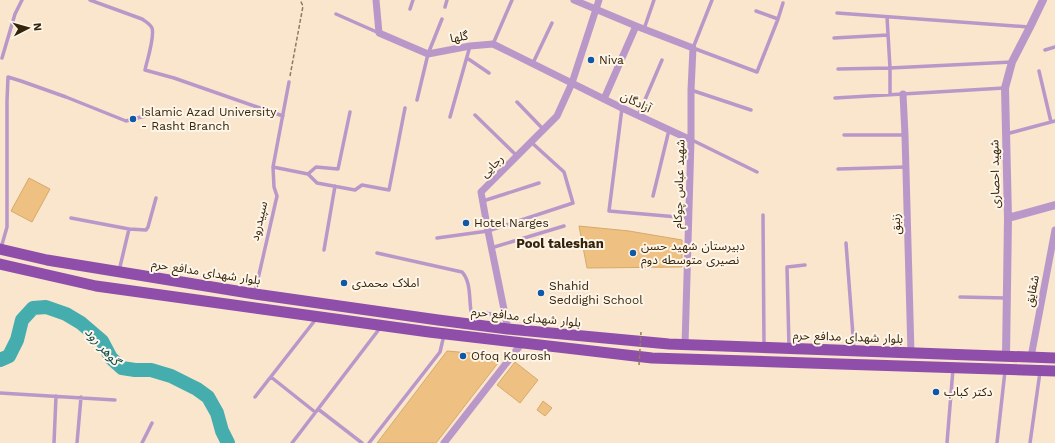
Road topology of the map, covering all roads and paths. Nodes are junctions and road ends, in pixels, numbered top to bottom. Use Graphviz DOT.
graph roads {
  1 [pos="22,0"];
  2 [pos="90,0"];
  3 [pos="300,0"];
  4 [pos="376,0"];
  5 [pos="413,0"];
  6 [pos="448,0"];
  7 [pos="512,0"];
  8 [pos="574,0"];
  9 [pos="599,0"];
  10 [pos="654,0"];
  11 [pos="712,0"];
  12 [pos="1042,0"];
  13 [pos="783,4"];
  14 [pos="445,7"];
  15 [pos="410,9"];
  16 [pos="595,9"];
  17 [pos="756,11"];
  18 [pos="336,14"];
  19 [pos="837,14"];
  20 [pos="887,17"];
  21 [pos="442,19"];
  22 [pos="778,19"];
  23 [pos="552,23"];
  24 [pos="636,26"];
  25 [pos="1030,27"];
  26 [pos="644,28"];
  27 [pos="379,33"];
  28 [pos="888,35"];
  29 [pos="834,38"];
  30 [pos="493,44"];
  31 [pos="470,46"];
  32 [pos="1055,47"];
  33 [pos="693,48"];
  34 [pos="1046,50"];
  35 [pos="428,54"];
  36 [pos="2,58"];
  37 [pos="467,58"];
  38 [pos="662,60"];
  39 [pos="1012,62"];
  40 [pos="533,64"];
  41 [pos="890,68"];
  42 [pos="838,69"];
  43 [pos="1040,71"];
  44 [pos="488,74"];
  45 [pos="289,82"];
  46 [pos="572,83"];
  47 [pos="1005,88"];
  48 [pos="691,90"];
  49 [pos="903,94"];
  50 [pos="890,95"];
  51 [pos="835,98"];
  52 [pos="604,99"];
  53 [pos="417,100"];
  54 [pos="517,102"];
  55 [pos="405,108"];
  56 [pos="622,108"];
  57 [pos="751,110"];
  58 [pos="350,112"];
  59 [pos="475,114"];
  60 [pos="145,116"];
  61 [pos="283,116"];
  62 [pos="638,116"];
  63 [pos="450,117"];
  64 [pos="1053,122"];
  65 [pos="544,130"];
  66 [pos="669,130"];
  67 [pos="1006,134"];
  68 [pos="844,135"];
  69 [pos="905,135"];
  70 [pos="691,140"];
  71 [pos="531,142"];
  72 [pos="517,156"];
  73 [pos="273,167"];
  74 [pos="906,167"];
  75 [pos="838,169"];
  76 [pos="757,172"];
  77 [pos="308,174"];
  78 [pos="539,183"];
  79 [pos="335,186"];
  80 [pos="653,196"];
  81 [pos="156,198"];
  82 [pos="483,201"];
  83 [pos="1055,205"];
  84 [pos="763,215"];
  85 [pos="71,218"];
  86 [pos="689,218"];
  87 [pos="1008,218"];
  88 [pos="564,226"];
  89 [pos="129,229"];
  90 [pos="1055,230"];
  91 [pos="488,231"];
  92 [pos="437,238"];
  93 [pos="846,243"];
  94 [pos="491,248"];
  95 [pos="0,249"];
  96 [pos="324,250"];
  97 [pos="377,253"];
  98 [pos="0,264"];
  99 [pos="805,265"];
  100 [pos="119,272"];
  101 [pos="255,294"];
  102 [pos="960,297"];
  103 [pos="1006,298"];
  104 [pos="505,316"];
  105 [pos="318,317"];
  106 [pos="382,325"];
  107 [pos="508,329"];
  108 [pos="641,332"];
  109 [pos="445,334"];
  110 [pos="522,343"];
  111 [pos="685,345"];
  112 [pos="764,348"];
  113 [pos="789,348"];
  114 [pos="854,351"];
  115 [pos="911,353"];
  116 [pos="1006,356"];
  117 [pos="1031,357"];
  118 [pos="1055,358"];
  119 [pos="639,365"];
  120 [pos="953,368"];
  121 [pos="1005,370"];
  122 [pos="1040,371"];
  123 [pos="1055,371"];
  124 [pos="271,377"];
  125 [pos="0,392"];
  126 [pos="56,396"];
  127 [pos="81,397"];
  128 [pos="255,397"];
  129 [pos="115,400"];
  130 [pos="317,410"];
  131 [pos="152,423"];
  132 [pos="54,443"];
  133 [pos="77,443"];
  134 [pos="142,443"];
  135 [pos="292,443"];
  136 [pos="362,443"];
  137 [pos="369,443"];
  138 [pos="444,443"];
  139 [pos="947,443"];
  140 [pos="997,443"];
  141 [pos="1030,443"];
  1 -- 36 [label="lane"];
  2 -- 61 [label="lane"];
  3 -- 45 [label="path"];
  4 -- 27 [label="street"];
  5 -- 15 [label="lane"];
  6 -- 14 [label="lane"];
  7 -- 30 [label="lane"];
  8 -- 16 [label="street"];
  9 -- 16 [label="street, رجایی"];
  10 -- 26 [label="lane"];
  11 -- 33 [label="lane"];
  12 -- 25 [label="street, شهید احصاری"];
  13 -- 22 [label="lane"];
  16 -- 24 [label="street"];
  16 -- 46 [label="street, رجایی"];
  17 -- 22 [label="lane"];
  18 -- 27 [label="lane"];
  19 -- 20 [label="lane"];
  20 -- 25 [label="lane"];
  20 -- 28 [label="lane"];
  21 -- 35 [label="lane"];
  22 -- 33 [label="lane"];
  23 -- 40 [label="lane"];
  24 -- 26 [label="street"];
  24 -- 52 [label="street"];
  25 -- 39 [label="street, شهید احصاری"];
  26 -- 33 [label="street"];
  27 -- 35 [label="street"];
  28 -- 29 [label="lane"];
  28 -- 41 [label="lane"];
  30 -- 31 [label="street, گلها"];
  30 -- 40 [label="street"];
  31 -- 35 [label="street, گلها"];
  31 -- 37 [label="lane"];
  32 -- 34 [label="lane"];
  33 -- 48 [label="street, شهید عباس چوکام"];
  35 -- 53 [label="lane"];
  37 -- 44 [label="lane"];
  37 -- 63 [label="lane"];
  38 -- 62 [label="lane"];
  39 -- 41 [label="lane"];
  39 -- 47 [label="street, شهید احصاری"];
  40 -- 46 [label="street"];
  41 -- 42 [label="lane"];
  41 -- 50 [label="lane"];
  43 -- 64 [label="lane"];
  45 -- 61 [label="lane, سپیدرود"];
  46 -- 52 [label="street, آزادگان"];
  46 -- 65 [label="street, رجایی"];
  47 -- 49 [label="lane"];
  47 -- 67 [label="street, شهید احصاری"];
  48 -- 57 [label="lane"];
  48 -- 70 [label="street, شهید عباس چوکام"];
  49 -- 50 [label="lane"];
  49 -- 69 [label="street, زنبق"];
  50 -- 51 [label="lane"];
  52 -- 56 [label="street, آزادگان"];
  54 -- 65 [label="lane"];
  55 -- 79 [label="lane"];
  56 -- 62 [label="street, آزادگان"];
  56 -- 86 [label="lane"];
  58 -- 77 [label="lane"];
  59 -- 72 [label="lane"];
  60 -- 95 [label="lane"];
  61 -- 73 [label="lane, سپیدرود"];
  62 -- 66 [label="street, آزادگان"];
  64 -- 67 [label="lane"];
  65 -- 71 [label="street, رجایی"];
  66 -- 70 [label="street, آزادگان"];
  66 -- 80 [label="lane"];
  67 -- 87 [label="street, شهید احصاری"];
  68 -- 69 [label="lane"];
  69 -- 74 [label="street, زنبق"];
  70 -- 76 [label="lane"];
  70 -- 86 [label="street, شهید عباس چوکام"];
  71 -- 72 [label="street, رجایی"];
  71 -- 91 [label="lane"];
  72 -- 82 [label="street, رجایی"];
  73 -- 77 [label="lane"];
  73 -- 101 [label="lane, سپیدرود"];
  74 -- 75 [label="lane"];
  74 -- 115 [label="street, زنبق"];
  77 -- 79 [label="lane"];
  78 -- 82 [label="lane"];
  79 -- 96 [label="lane"];
  81 -- 89 [label="lane"];
  82 -- 91 [label="street"];
  83 -- 87 [label="street"];
  84 -- 112 [label="lane"];
  85 -- 89 [label="lane"];
  86 -- 111 [label="street, شهید عباس چوکام"];
  87 -- 103 [label="street, شهید احصاری"];
  88 -- 94 [label="lane"];
  89 -- 100 [label="lane"];
  90 -- 117 [label="street, شقایق"];
  91 -- 92 [label="lane"];
  91 -- 94 [label="street"];
  93 -- 114 [label="lane"];
  94 -- 104 [label="street"];
  95 -- 100 [label="main road, بلوار شهدای مدافع حرم"];
  97 -- 104 [label="lane"];
  98 -- 105 [label="main road"];
  99 -- 113 [label="lane"];
  100 -- 101 [label="main road, بلوار شهدای مدافع حرم"];
  101 -- 107 [label="main road, بلوار شهدای مدافع حرم"];
  102 -- 103 [label="lane"];
  103 -- 116 [label="street, شهید احصاری"];
  104 -- 107 [label="street"];
  105 -- 106 [label="main road"];
  105 -- 124 [label="lane"];
  106 -- 109 [label="main road"];
  106 -- 130 [label="lane"];
  107 -- 111 [label="main road, بلوار شهدای مدافع حرم"];
  108 -- 119 [label="path, bridge"];
  109 -- 110 [label="main road"];
  109 -- 137 [label="lane"];
  110 -- 120 [label="main road"];
  110 -- 138 [label="street"];
  111 -- 112 [label="main road, بلوار شهدای مدافع حرم"];
  112 -- 113 [label="main road, بلوار شهدای مدافع حرم"];
  113 -- 114 [label="main road, بلوار شهدای مدافع حرم"];
  114 -- 115 [label="main road, بلوار شهدای مدافع حرم"];
  115 -- 116 [label="main road, بلوار شهدای مدافع حرم"];
  116 -- 117 [label="main road, بلوار شهدای مدافع حرم"];
  117 -- 118 [label="main road, بلوار شهدای مدافع حرم"];
  120 -- 121 [label="main road"];
  120 -- 139 [label="lane"];
  121 -- 122 [label="main road"];
  121 -- 140 [label="lane"];
  122 -- 123 [label="main road"];
  122 -- 141 [label="lane"];
  124 -- 128 [label="lane"];
  124 -- 130 [label="lane"];
  125 -- 126 [label="lane"];
  126 -- 127 [label="lane"];
  126 -- 132 [label="lane"];
  127 -- 129 [label="lane"];
  127 -- 133 [label="lane"];
  130 -- 135 [label="lane"];
  130 -- 136 [label="lane"];
  131 -- 134 [label="lane"];
}
